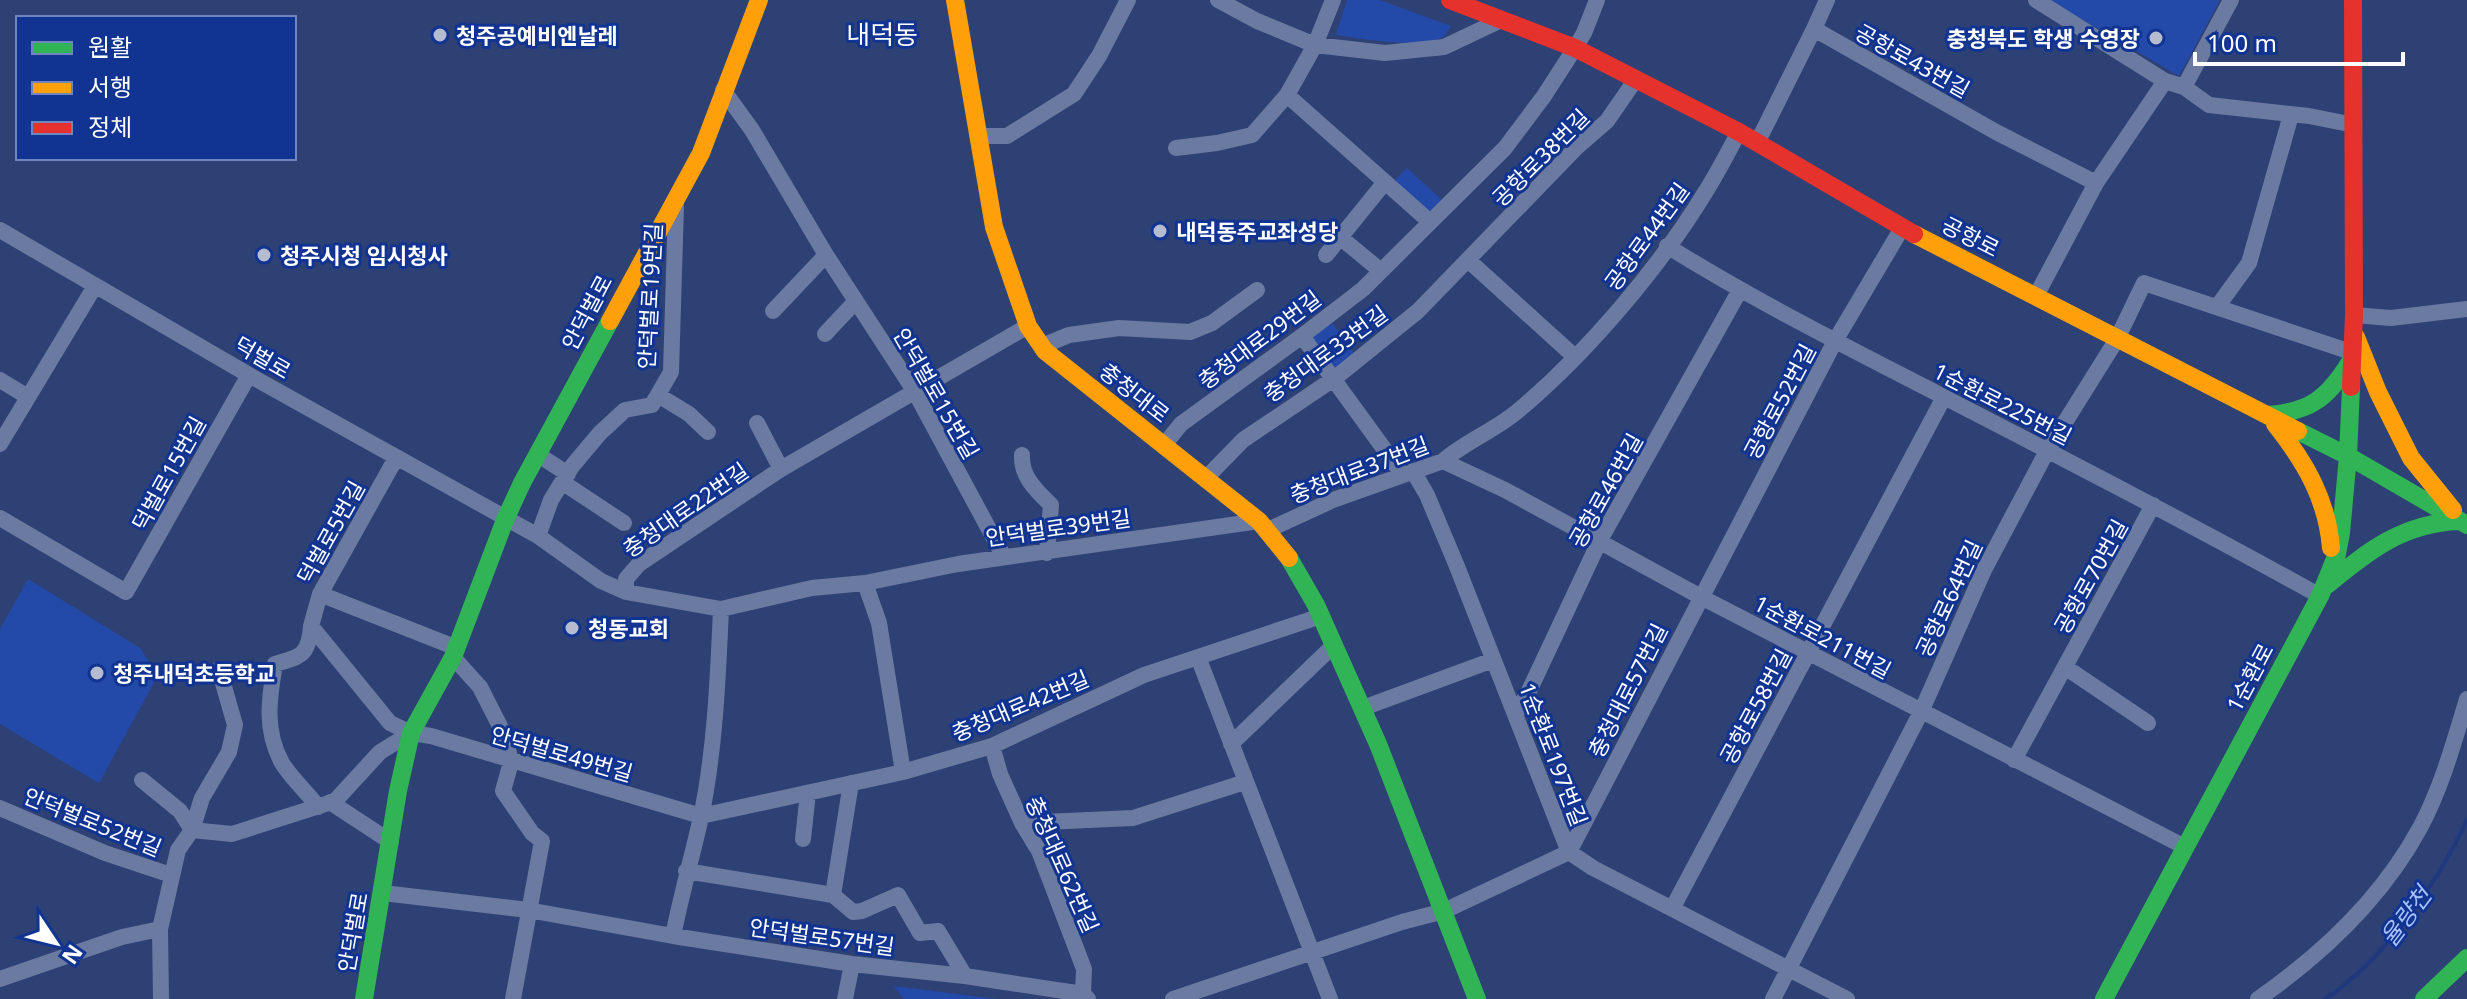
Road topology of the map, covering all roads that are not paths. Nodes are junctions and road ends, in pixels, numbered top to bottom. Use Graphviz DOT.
graph roads {
  1 [pos="759,0"];
  2 [pos="955,0"];
  3 [pos="1128,0"];
  4 [pos="1218,0"];
  5 [pos="1333,0"];
  6 [pos="1450,0"];
  7 [pos="1597,0"];
  8 [pos="1827,0"];
  9 [pos="2036,0"];
  10 [pos="2231,0"];
  11 [pos="2353,0"];
  12 [pos="1501,20"];
  13 [pos="1814,29"];
  14 [pos="1315,45"];
  15 [pos="1575,48"];
  16 [pos="1636,79"];
  17 [pos="2165,81"];
  18 [pos="2184,87"];
  19 [pos="723,90"];
  20 [pos="1287,95"];
  21 [pos="2291,115"];
  22 [pos="2354,125"];
  23 [pos="1739,132"];
  24 [pos="978,136"];
  25 [pos="1757,143"];
  26 [pos="1176,148"];
  27 [pos="1385,182"];
  28 [pos="2096,183"];
  29 [pos="676,197"];
  30 [pos="1429,221"];
  31 [pos="1902,228"];
  32 [pos="0,230"];
  33 [pos="1341,238"];
  34 [pos="1667,246"];
  35 [pos="826,255"];
  36 [pos="1326,255"];
  37 [pos="1468,260"];
  38 [pos="1381,271"];
  39 [pos="95,286"];
  40 [pos="1257,290"];
  41 [pos="1740,290"];
  42 [pos="2036,296"];
  43 [pos="856,301"];
  44 [pos="2217,307"];
  45 [pos="2467,309"];
  46 [pos="773,311"];
  47 [pos="2354,322"];
  48 [pos="1028,326"];
  49 [pos="825,334"];
  50 [pos="1302,336"];
  51 [pos="2117,339"];
  52 [pos="1835,341"];
  53 [pos="1042,346"];
  54 [pos="2351,356"];
  55 [pos="1575,357"];
  56 [pos="249,375"];
  57 [pos="1335,378"];
  58 [pos="0,380"];
  59 [pos="915,392"];
  60 [pos="658,395"];
  61 [pos="28,397"];
  62 [pos="1944,397"];
  63 [pos="2267,415"];
  64 [pos="757,423"];
  65 [pos="708,432"];
  66 [pos="0,444"];
  67 [pos="1164,445"];
  68 [pos="2047,451"];
  69 [pos="537,454"];
  70 [pos="1022,455"];
  71 [pos="2348,456"];
  72 [pos="396,458"];
  73 [pos="1443,461"];
  74 [pos="781,469"];
  75 [pos="1408,473"];
  76 [pos="565,478"];
  77 [pos="1206,478"];
  78 [pos="2153,505"];
  79 [pos="0,518"];
  80 [pos="505,520"];
  81 [pos="624,523"];
  82 [pos="2464,523"];
  83 [pos="1263,525"];
  84 [pos="538,536"];
  85 [pos="1600,540"];
  86 [pos="1047,553"];
  87 [pos="1004,557"];
  88 [pos="865,583"];
  89 [pos="626,592"];
  90 [pos="2321,592"];
  91 [pos="320,594"];
  92 [pos="1701,597"];
  93 [pos="721,609"];
  94 [pos="1321,616"];
  95 [pos="311,626"];
  96 [pos="1334,645"];
  97 [pos="455,652"];
  98 [pos="1808,653"];
  99 [pos="1198,657"];
  100 [pos="1493,660"];
  101 [pos="2065,667"];
  102 [pos="219,669"];
  103 [pos="2467,699"];
  104 [pos="1363,708"];
  105 [pos="1921,712"];
  106 [pos="1515,715"];
  107 [pos="2148,723"];
  108 [pos="411,733"];
  109 [pos="1231,744"];
  110 [pos="992,746"];
  111 [pos="2014,760"];
  112 [pos="511,762"];
  113 [pos="903,772"];
  114 [pos="142,780"];
  115 [pos="1245,782"];
  116 [pos="851,783"];
  117 [pos="808,793"];
  118 [pos="324,804"];
  119 [pos="0,808"];
  120 [pos="701,816"];
  121 [pos="1022,823"];
  122 [pos="192,830"];
  123 [pos="803,839"];
  124 [pos="391,842"];
  125 [pos="2185,847"];
  126 [pos="1569,852"];
  127 [pos="686,871"];
  128 [pos="171,875"];
  129 [pos="383,893"];
  130 [pos="833,895"];
  131 [pos="1672,909"];
  132 [pos="528,910"];
  133 [pos="1444,911"];
  134 [pos="160,929"];
  135 [pos="673,936"];
  136 [pos="1312,952"];
  137 [pos="2467,958"];
  138 [pos="852,964"];
  139 [pos="1789,969"];
  140 [pos="965,976"];
  141 [pos="517,977"];
  142 [pos="0,979"];
  143 [pos="1085,996"];
  144 [pos="161,999"];
  145 [pos="364,999"];
  146 [pos="513,999"];
  147 [pos="523,999"];
  148 [pos="845,999"];
  149 [pos="1173,999"];
  150 [pos="1330,999"];
  151 [pos="1477,999"];
  152 [pos="1773,999"];
  153 [pos="1847,999"];
  154 [pos="2104,999"];
  155 [pos="2258,999"];
  156 [pos="2424,999"];
  1 -- 19 [label="street, 안덕벌로"];
  2 -- 24 [label="street, 충청대로"];
  3 -- 24 [label="street"];
  4 -- 14 [label="street"];
  5 -- 14 [label="street"];
  6 -- 12 [label="street, 공항로"];
  7 -- 15 [label="street, 충청대로29번길"];
  8 -- 13 [label="street"];
  9 -- 17 [label="street"];
  10 -- 18 [label="street"];
  11 -- 22 [label="street, 1순환로"];
  12 -- 14 [label="street"];
  12 -- 15 [label="street, 공항로"];
  13 -- 25 [label="street"];
  13 -- 28 [label="street, 공항로43번길"];
  14 -- 20 [label="street"];
  15 -- 16 [label="street, 공항로"];
  15 -- 30 [label="street, 충청대로29번길"];
  16 -- 23 [label="street, 공항로"];
  16 -- 37 [label="street, 공항로38번길"];
  17 -- 18 [label="street"];
  17 -- 28 [label="street"];
  18 -- 21 [label="street"];
  19 -- 29 [label="street, 안덕벌로"];
  19 -- 35 [label="street, 안덕벌로15번길"];
  20 -- 26 [label="street"];
  20 -- 27 [label="street"];
  21 -- 22 [label="street"];
  21 -- 44 [label="street"];
  22 -- 47 [label="street, 1순환로"];
  23 -- 25 [label="street, 공항로"];
  23 -- 34 [label="street, 공항로44번길"];
  24 -- 48 [label="street, 충청대로"];
  25 -- 31 [label="street, 공항로"];
  27 -- 30 [label="street"];
  27 -- 33 [label="street"];
  28 -- 42 [label="street"];
  29 -- 60 [label="street, 안덕벌로19번길"];
  29 -- 69 [label="street, 안덕벌로"];
  30 -- 38 [label="street, 충청대로29번길"];
  31 -- 42 [label="street, 공항로"];
  31 -- 52 [label="street, 공항로52번길"];
  32 -- 39 [label="street, 덕벌로"];
  33 -- 36 [label="street"];
  33 -- 38 [label="street"];
  34 -- 41 [label="street, 1순환로225번길"];
  34 -- 55 [label="street, 공항로44번길"];
  35 -- 43 [label="street, 안덕벌로15번길"];
  35 -- 46 [label="street"];
  37 -- 55 [label="street"];
  37 -- 57 [label="street, 충청대로33번길"];
  38 -- 50 [label="street, 충청대로29번길"];
  39 -- 56 [label="street, 덕벌로"];
  39 -- 61 [label="street"];
  40 -- 53 [label="street"];
  41 -- 52 [label="street, 1순환로225번길"];
  41 -- 85 [label="street, 공항로46번길"];
  42 -- 51 [label="street, 공항로"];
  43 -- 49 [label="street"];
  43 -- 59 [label="street, 안덕벌로15번길"];
  44 -- 51 [label="street"];
  44 -- 54 [label="street"];
  45 -- 47 [label="street"];
  47 -- 54 [label="street, 1순환로"];
  47 -- 82 [label="street"];
  48 -- 53 [label="street, 충청대로"];
  48 -- 59 [label="street, 충청대로22번길"];
  50 -- 57 [label="street, 1순환로197번길"];
  50 -- 67 [label="street, 충청대로29번길"];
  51 -- 63 [label="street, 공항로"];
  51 -- 68 [label="street, 공항로64번길"];
  52 -- 62 [label="street, 1순환로225번길"];
  52 -- 92 [label="street, 공항로52번길"];
  53 -- 67 [label="street, 충청대로"];
  54 -- 63 [label="street"];
  54 -- 71 [label="street, 1순환로"];
  55 -- 73 [label="street, 충청대로37번길"];
  56 -- 72 [label="street, 덕벌로"];
  56 -- 79 [label="street, 덕벌로15번길"];
  57 -- 75 [label="street, 1순환로197번길"];
  57 -- 77 [label="street, 충청대로33번길"];
  58 -- 61 [label="street"];
  59 -- 74 [label="street, 충청대로22번길"];
  59 -- 87 [label="street, 안덕벌로15번길"];
  60 -- 65 [label="street, 안덕벌로19번길"];
  60 -- 76 [label="street, 안덕벌로19번길"];
  61 -- 66 [label="street"];
  62 -- 68 [label="street, 1순환로225번길"];
  62 -- 98 [label="street, 공항로58번길"];
  63 -- 71 [label="street, 공항로"];
  63 -- 90 [label="street"];
  64 -- 74 [label="street, 충청대로22번길"];
  67 -- 77 [label="street, 충청대로"];
  68 -- 78 [label="street, 1순환로225번길"];
  68 -- 105 [label="street, 공항로64번길"];
  69 -- 76 [label="street"];
  69 -- 80 [label="street, 안덕벌로"];
  70 -- 86 [label="street"];
  71 -- 82 [label="street, 공항로"];
  71 -- 90 [label="street, 1순환로"];
  72 -- 80 [label="street, 덕벌로"];
  72 -- 91 [label="street, 덕벌로5번길"];
  73 -- 75 [label="street, 충청대로37번길"];
  73 -- 85 [label="street, 1순환로211번길"];
  74 -- 89 [label="street, 충청대로22번길"];
  75 -- 83 [label="street, 충청대로37번길"];
  75 -- 100 [label="street, 1순환로197번길"];
  76 -- 81 [label="street"];
  76 -- 84 [label="street, 안덕벌로19번길"];
  77 -- 83 [label="street, 충청대로"];
  78 -- 90 [label="street, 1순환로225번길"];
  78 -- 101 [label="street, 공항로70번길"];
  80 -- 84 [label="street, 안덕벌로39번길"];
  80 -- 97 [label="street, 안덕벌로"];
  82 -- 90 [label="street"];
  83 -- 86 [label="street, 안덕벌로39번길"];
  83 -- 94 [label="street, 충청대로"];
  84 -- 89 [label="street, 안덕벌로39번길"];
  85 -- 92 [label="street, 1순환로211번길"];
  85 -- 106 [label="street, 공항로46번길"];
  86 -- 87 [label="street, 안덕벌로39번길"];
  87 -- 88 [label="street, 안덕벌로39번길"];
  88 -- 93 [label="street, 안덕벌로39번길"];
  88 -- 113 [label="street"];
  89 -- 93 [label="street, 안덕벌로39번길"];
  90 -- 125 [label="street, 1순환로"];
  91 -- 95 [label="street, 덕벌로5번길"];
  91 -- 97 [label="street"];
  92 -- 98 [label="street, 1순환로211번길"];
  92 -- 126 [label="street, 충청대로57번길"];
  93 -- 120 [label="street"];
  94 -- 96 [label="street, 충청대로"];
  94 -- 99 [label="street, 충청대로42번길"];
  95 -- 108 [label="street"];
  95 -- 118 [label="street, 덕벌로5번길"];
  96 -- 104 [label="street, 충청대로"];
  96 -- 109 [label="street"];
  97 -- 108 [label="street, 안덕벌로"];
  97 -- 112 [label="street"];
  98 -- 105 [label="street, 1순환로211번길"];
  98 -- 131 [label="street, 공항로58번길"];
  99 -- 109 [label="street"];
  99 -- 110 [label="street, 충청대로42번길"];
  100 -- 104 [label="street"];
  100 -- 106 [label="street, 1순환로197번길"];
  101 -- 107 [label="street, 공항로70번길"];
  101 -- 111 [label="street, 공항로70번길"];
  102 -- 122 [label="street, 안덕벌로52번길"];
  103 -- 155 [label="street"];
  104 -- 133 [label="street, 충청대로"];
  105 -- 111 [label="street, 1순환로211번길"];
  105 -- 139 [label="street, 공항로64번길"];
  106 -- 126 [label="street, 1순환로197번길"];
  108 -- 112 [label="street, 안덕벌로49번길"];
  108 -- 118 [label="street, 안덕벌로52번길"];
  108 -- 124 [label="street, 안덕벌로"];
  109 -- 115 [label="street"];
  110 -- 113 [label="street, 충청대로42번길"];
  110 -- 121 [label="street, 충청대로62번길"];
  111 -- 125 [label="street, 1순환로211번길"];
  112 -- 120 [label="street, 안덕벌로49번길"];
  112 -- 132 [label="street"];
  113 -- 116 [label="street, 충청대로42번길"];
  114 -- 122 [label="street"];
  115 -- 121 [label="street"];
  115 -- 136 [label="street"];
  116 -- 117 [label="street, 충청대로42번길"];
  116 -- 130 [label="street"];
  117 -- 120 [label="street, 충청대로42번길"];
  117 -- 123 [label="street"];
  118 -- 122 [label="street, 안덕벌로52번길"];
  118 -- 124 [label="street"];
  119 -- 128 [label="street, 안덕벌로52번길"];
  120 -- 127 [label="street"];
  121 -- 143 [label="street, 충청대로62번길"];
  122 -- 128 [label="street, 안덕벌로52번길"];
  124 -- 129 [label="street, 안덕벌로"];
  125 -- 154 [label="street, 1순환로"];
  126 -- 131 [label="street, 1순환로197번길"];
  126 -- 133 [label="street"];
  127 -- 130 [label="street"];
  127 -- 135 [label="street"];
  128 -- 134 [label="street, 안덕벌로52번길"];
  129 -- 132 [label="street, 안덕벌로57번길"];
  129 -- 145 [label="street, 안덕벌로"];
  130 -- 140 [label="street, 안덕벌로57번길"];
  131 -- 139 [label="street, 1순환로197번길"];
  132 -- 135 [label="street, 안덕벌로57번길"];
  132 -- 141 [label="street"];
  133 -- 136 [label="street"];
  133 -- 151 [label="street, 충청대로"];
  134 -- 142 [label="street"];
  134 -- 144 [label="street, 안덕벌로52번길"];
  135 -- 138 [label="street, 안덕벌로57번길"];
  136 -- 149 [label="street"];
  136 -- 150 [label="street"];
  137 -- 156 [label="street"];
  138 -- 140 [label="street, 안덕벌로57번길"];
  138 -- 148 [label="street"];
  139 -- 152 [label="street, 공항로64번길"];
  139 -- 153 [label="street, 1순환로197번길"];
  140 -- 143 [label="street, 안덕벌로57번길"];
  141 -- 146 [label="street"];
  141 -- 147 [label="street"];
}
